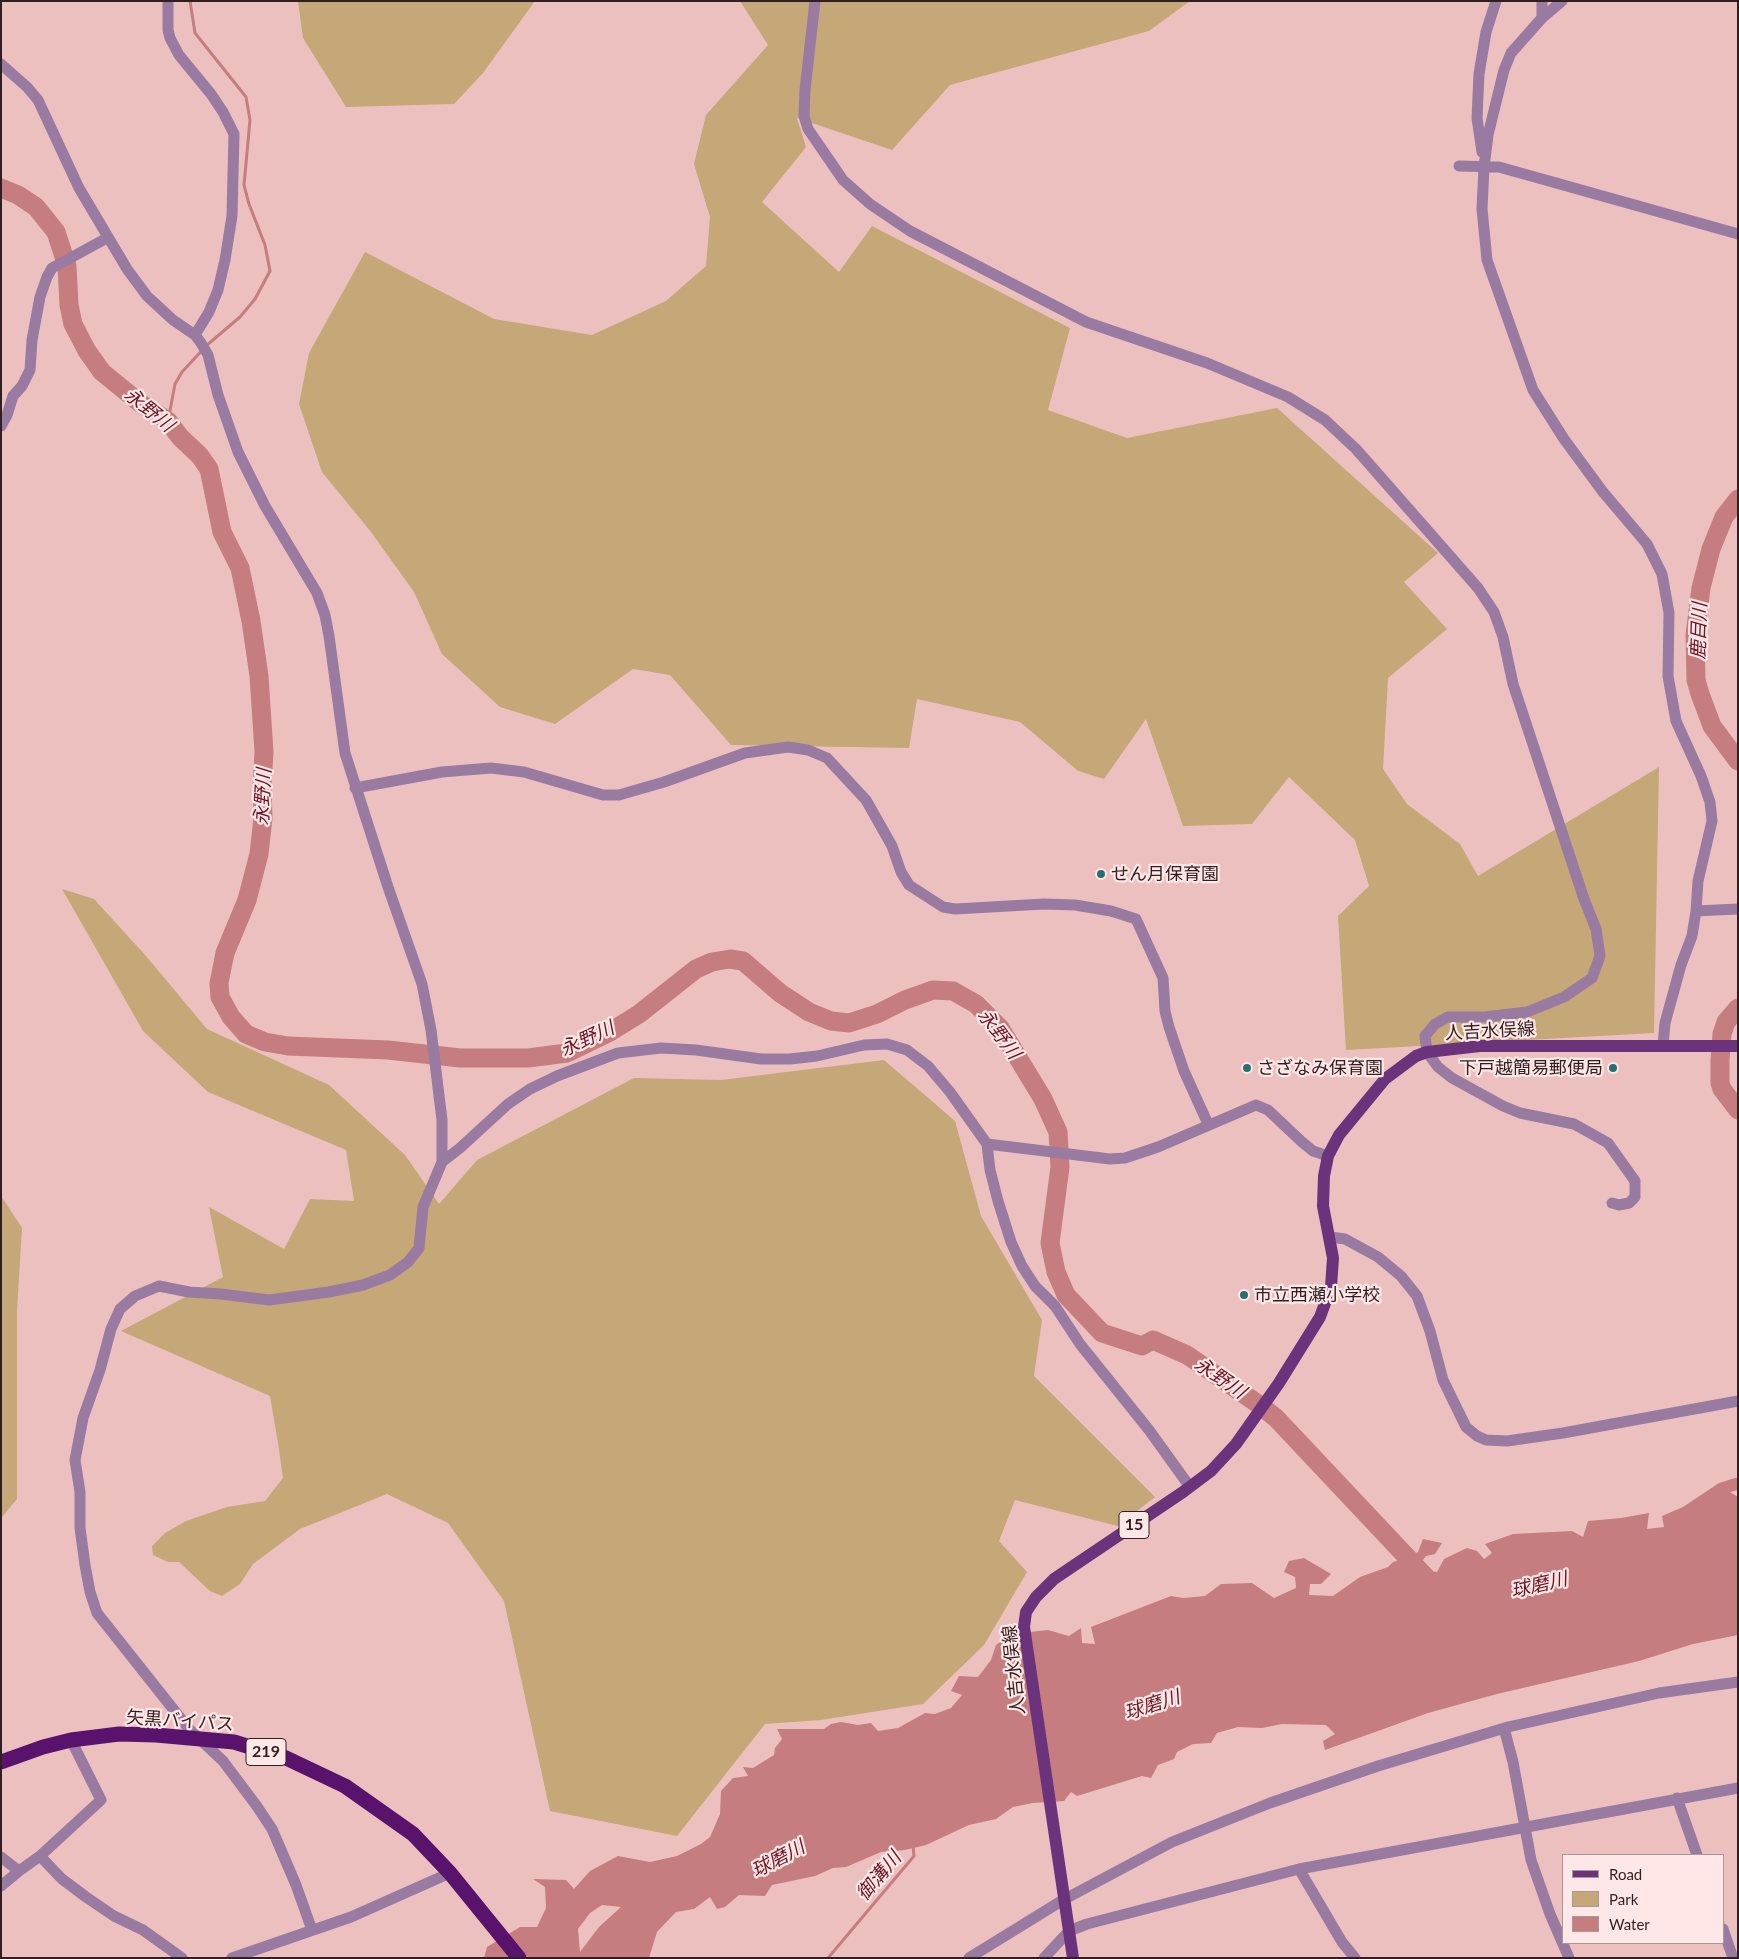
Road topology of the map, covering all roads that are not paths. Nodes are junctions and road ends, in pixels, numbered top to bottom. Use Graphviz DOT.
graph roads {
  1 [pos="168,1"];
  2 [pos="815,1"];
  3 [pos="1496,1"];
  4 [pos="1542,1"];
  5 [pos="1562,1"];
  6 [pos="1542,18"];
  7 [pos="1,64"];
  8 [pos="1459,166"];
  9 [pos="1484,167"];
  10 [pos="1738,234"];
  11 [pos="107,238"];
  12 [pos="195,335"];
  13 [pos="1,426"];
  14 [pos="355,788"];
  15 [pos="1738,908"];
  16 [pos="1696,911"];
  17 [pos="1663,1046"];
  18 [pos="1738,1046"];
  19 [pos="1428,1052"];
  20 [pos="1208,1124"];
  21 [pos="987,1144"];
  22 [pos="1328,1156"];
  23 [pos="442,1162"];
  24 [pos="1612,1203"];
  25 [pos="1330,1237"];
  26 [pos="1738,1401"];
  27 [pos="1190,1487"];
  28 [pos="1738,1682"];
  29 [pos="1504,1728"];
  30 [pos="197,1739"];
  31 [pos="71,1740"];
  32 [pos="1,1762"];
  33 [pos="1738,1788"];
  34 [pos="1677,1798"];
  35 [pos="1525,1826"];
  36 [pos="1697,1854"];
  37 [pos="40,1856"];
  38 [pos="1,1857"];
  39 [pos="1299,1869"];
  40 [pos="19,1871"];
  41 [pos="450,1874"];
  42 [pos="1,1886"];
  43 [pos="1063,1897"];
  44 [pos="312,1930"];
  45 [pos="1069,1931"];
  46 [pos="1724,1932"];
  47 [pos="1562,1942"];
  48 [pos="1563,1944"];
  49 [pos="182,1958"];
  50 [pos="232,1958"];
  51 [pos="519,1958"];
  52 [pos="969,1958"];
  53 [pos="1044,1958"];
  54 [pos="1073,1958"];
  55 [pos="1355,1958"];
  56 [pos="1569,1958"];
  57 [pos="1733,1958"];
  1 -- 12 [label="street"];
  2 -- 19 [label="street"];
  3 -- 9 [label="street"];
  4 -- 6 [label="street"];
  5 -- 6 [label="street"];
  6 -- 9 [label="street"];
  7 -- 11 [label="street"];
  8 -- 9 [label="street"];
  9 -- 10 [label="street"];
  9 -- 16 [label="street"];
  11 -- 12 [label="street"];
  11 -- 13 [label="street"];
  12 -- 14 [label="street"];
  14 -- 20 [label="street"];
  14 -- 23 [label="street"];
  15 -- 16 [label="street"];
  16 -- 17 [label="street"];
  17 -- 18 [label="main road, 人吉水俣線 / 15"];
  17 -- 19 [label="main road, 人吉水俣線 / 15"];
  19 -- 22 [label="main road, 人吉水俣線 / 15"];
  19 -- 24 [label="street"];
  20 -- 21 [label="street"];
  20 -- 22 [label="street"];
  21 -- 23 [label="street"];
  21 -- 27 [label="street"];
  22 -- 25 [label="main road, 人吉水俣線 / 15"];
  23 -- 30 [label="street"];
  25 -- 26 [label="street"];
  25 -- 27 [label="main road, 人吉水俣線 / 15"];
  27 -- 43 [label="main road, 人吉水俣線 / 15"];
  28 -- 29 [label="street"];
  29 -- 35 [label="street"];
  29 -- 43 [label="street"];
  30 -- 31 [label="highway, 矢黒バイパス / 219"];
  30 -- 41 [label="highway, 矢黒バイパス / 219"];
  30 -- 44 [label="street"];
  31 -- 32 [label="highway, 矢黒バイパス / 219"];
  31 -- 37 [label="street"];
  33 -- 34 [label="street"];
  34 -- 35 [label="street"];
  34 -- 36 [label="street"];
  35 -- 39 [label="street"];
  35 -- 47 [label="street"];
  37 -- 40 [label="street"];
  37 -- 49 [label="street"];
  38 -- 40 [label="street"];
  39 -- 45 [label="street"];
  39 -- 55 [label="street"];
  40 -- 42 [label="street"];
  41 -- 44 [label="street"];
  41 -- 51 [label="highway, 矢黒バイパス / 219"];
  43 -- 45 [label="main road, 人吉水俣線 / 15"];
  43 -- 52 [label="street"];
  44 -- 50 [label="street"];
  45 -- 53 [label="street"];
  45 -- 54 [label="main road, 人吉水俣線 / 15"];
  46 -- 57 [label="street"];
  48 -- 56 [label="street"];
}
